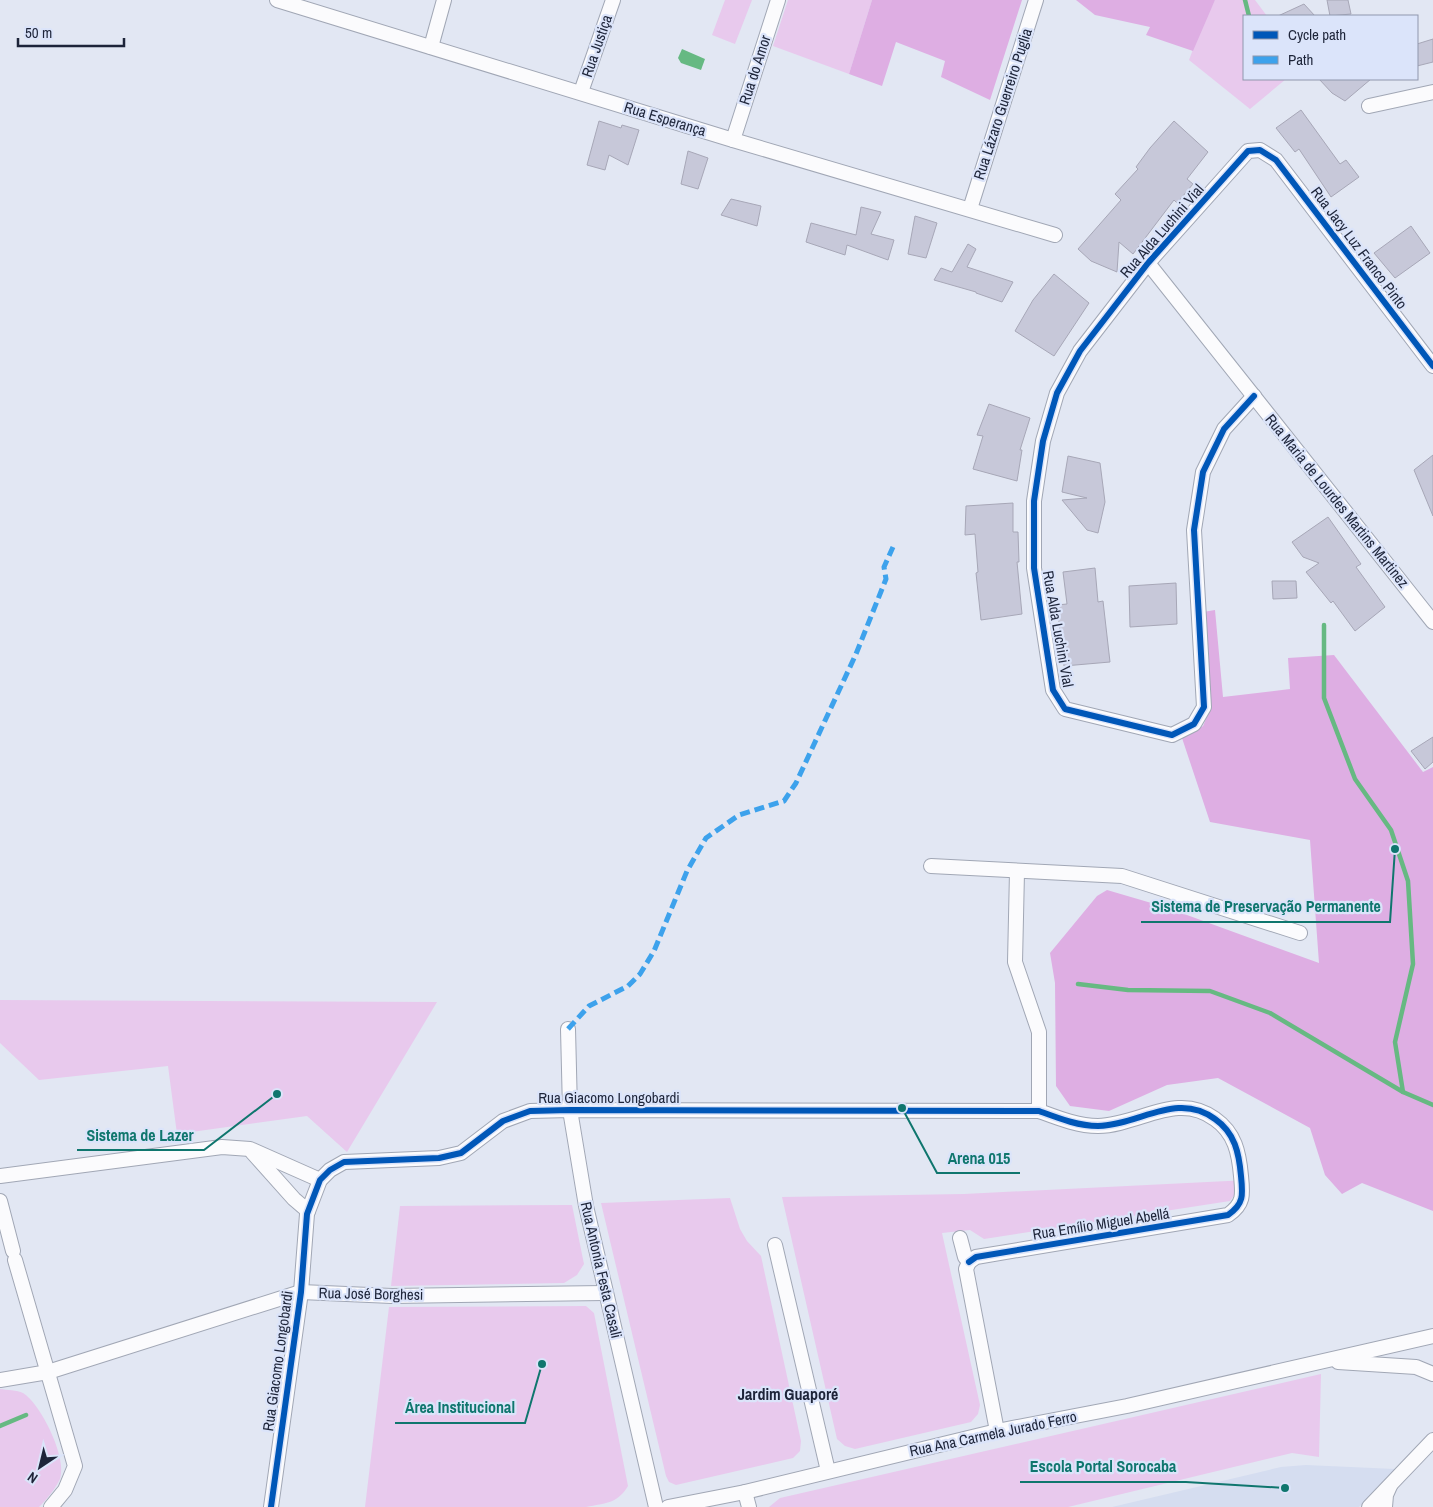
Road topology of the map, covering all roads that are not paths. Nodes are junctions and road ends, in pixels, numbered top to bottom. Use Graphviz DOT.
graph roads {
  1 [pos="444,0"];
  2 [pos="613,0"];
  3 [pos="778,0"];
  4 [pos="1036,0"];
  5 [pos="281,1"];
  6 [pos="431,47"];
  7 [pos="580,92"];
  8 [pos="1433,92"];
  9 [pos="1369,106"];
  10 [pos="733,140"];
  11 [pos="1260,150"];
  12 [pos="970,209"];
  13 [pos="1055,235"];
  14 [pos="1148,263"];
  15 [pos="1433,366"];
  16 [pos="1254,396"];
  17 [pos="1433,622"];
  18 [pos="931,866"];
  19 [pos="1017,872"];
  20 [pos="1300,933"];
  21 [pos="568,1029"];
  22 [pos="570,1110"];
  23 [pos="1039,1111"];
  24 [pos="250,1149"];
  25 [pos="0,1176"];
  26 [pos="320,1180"];
  27 [pos="0,1200"];
  28 [pos="1237,1209"];
  29 [pos="308,1211"];
  30 [pos="960,1238"];
  31 [pos="775,1245"];
  32 [pos="969,1262"];
  33 [pos="301,1292"];
  34 [pos="605,1293"];
  35 [pos="1433,1336"];
  36 [pos="1317,1361"];
  37 [pos="48,1372"];
  38 [pos="1433,1374"];
  39 [pos="0,1380"];
  40 [pos="997,1431"];
  41 [pos="1433,1440"];
  42 [pos="828,1471"];
  43 [pos="1391,1483"];
  44 [pos="745,1492"];
  45 [pos="51,1507"];
  46 [pos="271,1507"];
  47 [pos="656,1507"];
  48 [pos="668,1507"];
  49 [pos="748,1507"];
  50 [pos="1369,1507"];
  51 [pos="1386,1507"];
  1 -- 6 [label="street"];
  2 -- 7 [label="street, Rua Justiça"];
  3 -- 10 [label="street, Rua do Amor"];
  4 -- 12 [label="street, Rua Lázaro Guerreiro Puglia"];
  5 -- 6 [label="street, Rua Esperança"];
  6 -- 7 [label="street, Rua Esperança"];
  7 -- 10 [label="street, Rua Esperança"];
  8 -- 9 [label="street"];
  10 -- 12 [label="street, Rua Esperança"];
  11 -- 14 [label="street, Rua Alda Luchini Vial"];
  11 -- 15 [label="street, Rua Jacy Luz Franco Pinto"];
  12 -- 13 [label="street, Rua Esperança"];
  14 -- 16 [label="street, Rua Maria de Lourdes Martins Martinez"];
  14 -- 16 [label="street, Rua Alda Luchini Vial"];
  16 -- 17 [label="street, Rua Maria de Lourdes Martins Martinez"];
  18 -- 19 [label="street"];
  19 -- 20 [label="street"];
  19 -- 23 [label="street"];
  21 -- 22 [label="street, Rua Antonia Festa Casali"];
  22 -- 23 [label="street, Rua Giacomo Longobardi"];
  22 -- 26 [label="street, Rua Giacomo Longobardi"];
  22 -- 34 [label="street, Rua Antonia Festa Casali"];
  23 -- 28 [label="street, Rua Giacomo Longobardi"];
  24 -- 25 [label="street"];
  24 -- 26 [label="street"];
  24 -- 29 [label="street"];
  26 -- 29 [label="street, Rua Giacomo Longobardi"];
  27 -- 37 [label="street"];
  28 -- 32 [label="street, Rua Emílio Miguel Abellá"];
  29 -- 33 [label="street, Rua Giacomo Longobardi"];
  30 -- 32 [label="street"];
  31 -- 42 [label="street"];
  32 -- 40 [label="street"];
  33 -- 34 [label="street, Rua José Borghesi"];
  33 -- 37 [label="street, Rua José Borghesi"];
  33 -- 46 [label="street, Rua Giacomo Longobardi"];
  34 -- 47 [label="street, Rua Antonia Festa Casali"];
  35 -- 36 [label="street, Rua Ana Carmela Jurado Ferro"];
  36 -- 38 [label="street, Rua Ana Carmela Jurado Ferro"];
  36 -- 40 [label="street, Rua Ana Carmela Jurado Ferro"];
  37 -- 39 [label="street, Rua José Borghesi"];
  37 -- 45 [label="street"];
  40 -- 42 [label="street, Rua Ana Carmela Jurado Ferro"];
  41 -- 43 [label="street"];
  42 -- 44 [label="street, Rua Ana Carmela Jurado Ferro"];
  43 -- 50 [label="street"];
  43 -- 51 [label="street"];
  44 -- 48 [label="street, Rua Ana Carmela Jurado Ferro"];
  44 -- 49 [label="street"];
}
